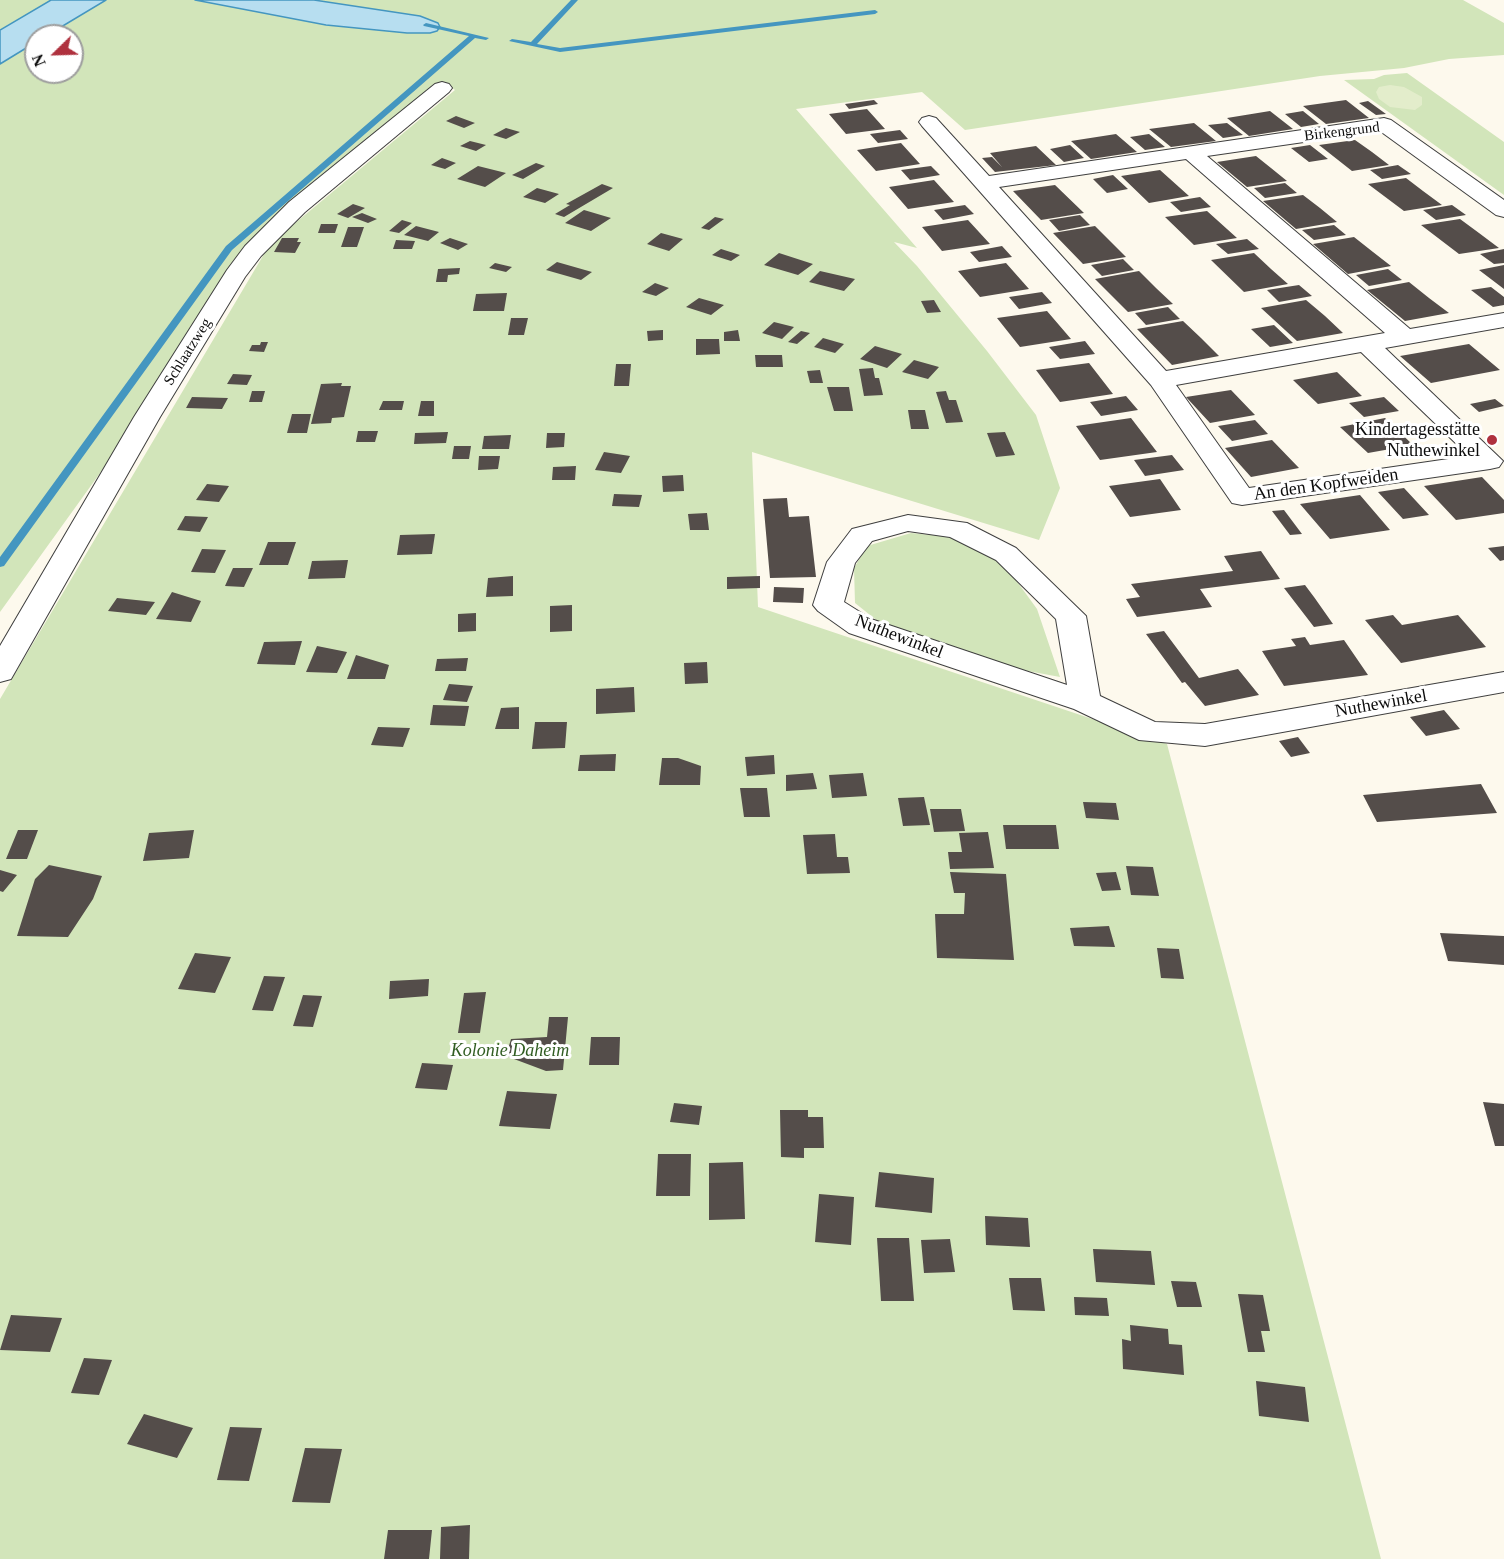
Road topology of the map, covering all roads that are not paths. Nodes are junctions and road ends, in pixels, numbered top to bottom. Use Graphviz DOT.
graph roads {
  1 [pos="442,88"];
  2 [pos="929,123"];
  3 [pos="1191,153"];
  4 [pos="984,183"];
  5 [pos="1504,210"];
  6 [pos="1504,320"];
  7 [pos="1404,338"];
  8 [pos="1366,344"];
  9 [pos="1160,380"];
  10 [pos="1,668"];
  11 [pos="1504,682"];
  12 [pos="1085,702"];
  1 -- 10 [label="street, Schlaatzweg"];
  2 -- 4 [label="street, An den Kopfweiden"];
  3 -- 4 [label="street, Birkengrund"];
  3 -- 5 [label="street, Birkengrund"];
  3 -- 7 [label="street"];
  4 -- 9 [label="street, An den Kopfweiden"];
  6 -- 7 [label="street"];
  7 -- 8 [label="street"];
  8 -- 9 [label="street"];
  8 -- 9 [label="street, An den Kopfweiden"];
  11 -- 12 [label="street, Nuthewinkel"];
  12 -- 12 [label="street, Nuthewinkel"];
}
